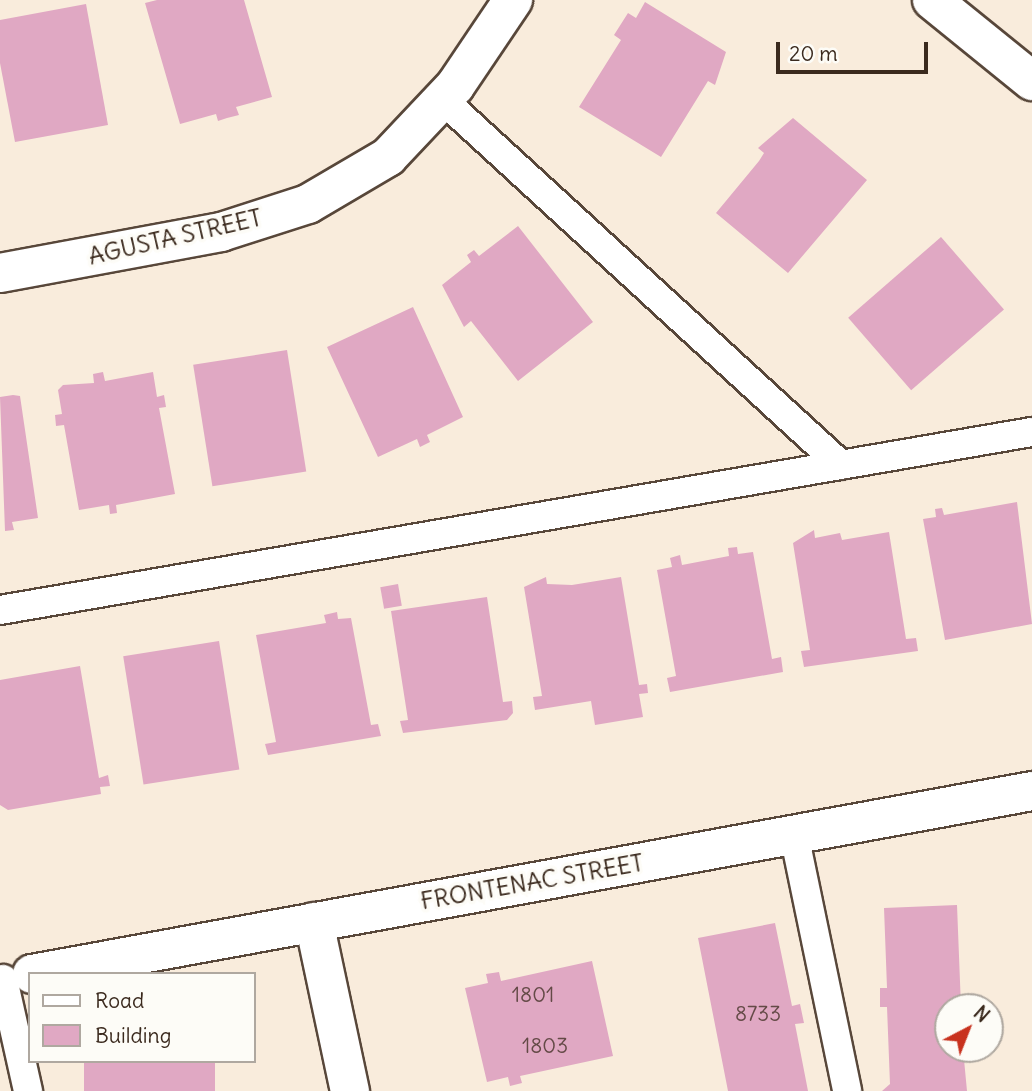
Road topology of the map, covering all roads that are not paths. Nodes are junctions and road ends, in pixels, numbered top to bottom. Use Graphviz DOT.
graph roads {
  1 [pos="513,0"];
  2 [pos="932,0"];
  3 [pos="1032,80"];
  4 [pos="442,99"];
  5 [pos="0,273"];
  6 [pos="1032,432"];
  7 [pos="841,465"];
  8 [pos="0,610"];
  9 [pos="1032,791"];
  10 [pos="794,834"];
  11 [pos="314,922"];
  12 [pos="43,972"];
  13 [pos="16,977"];
  14 [pos="28,1091"];
  15 [pos="350,1091"];
  16 [pos="847,1091"];
  1 -- 4 [label="street, AGUSTA STREET"];
  2 -- 3 [label="street"];
  4 -- 5 [label="street, AGUSTA STREET"];
  4 -- 7 [label="lane"];
  6 -- 7 [label="lane"];
  7 -- 8 [label="lane"];
  9 -- 10 [label="street, FRONTENAC STREET"];
  10 -- 11 [label="street, FRONTENAC STREET"];
  10 -- 16 [label="lane"];
  11 -- 12 [label="street, FRONTENAC STREET"];
  11 -- 15 [label="street"];
  13 -- 14 [label="lane"];
}
